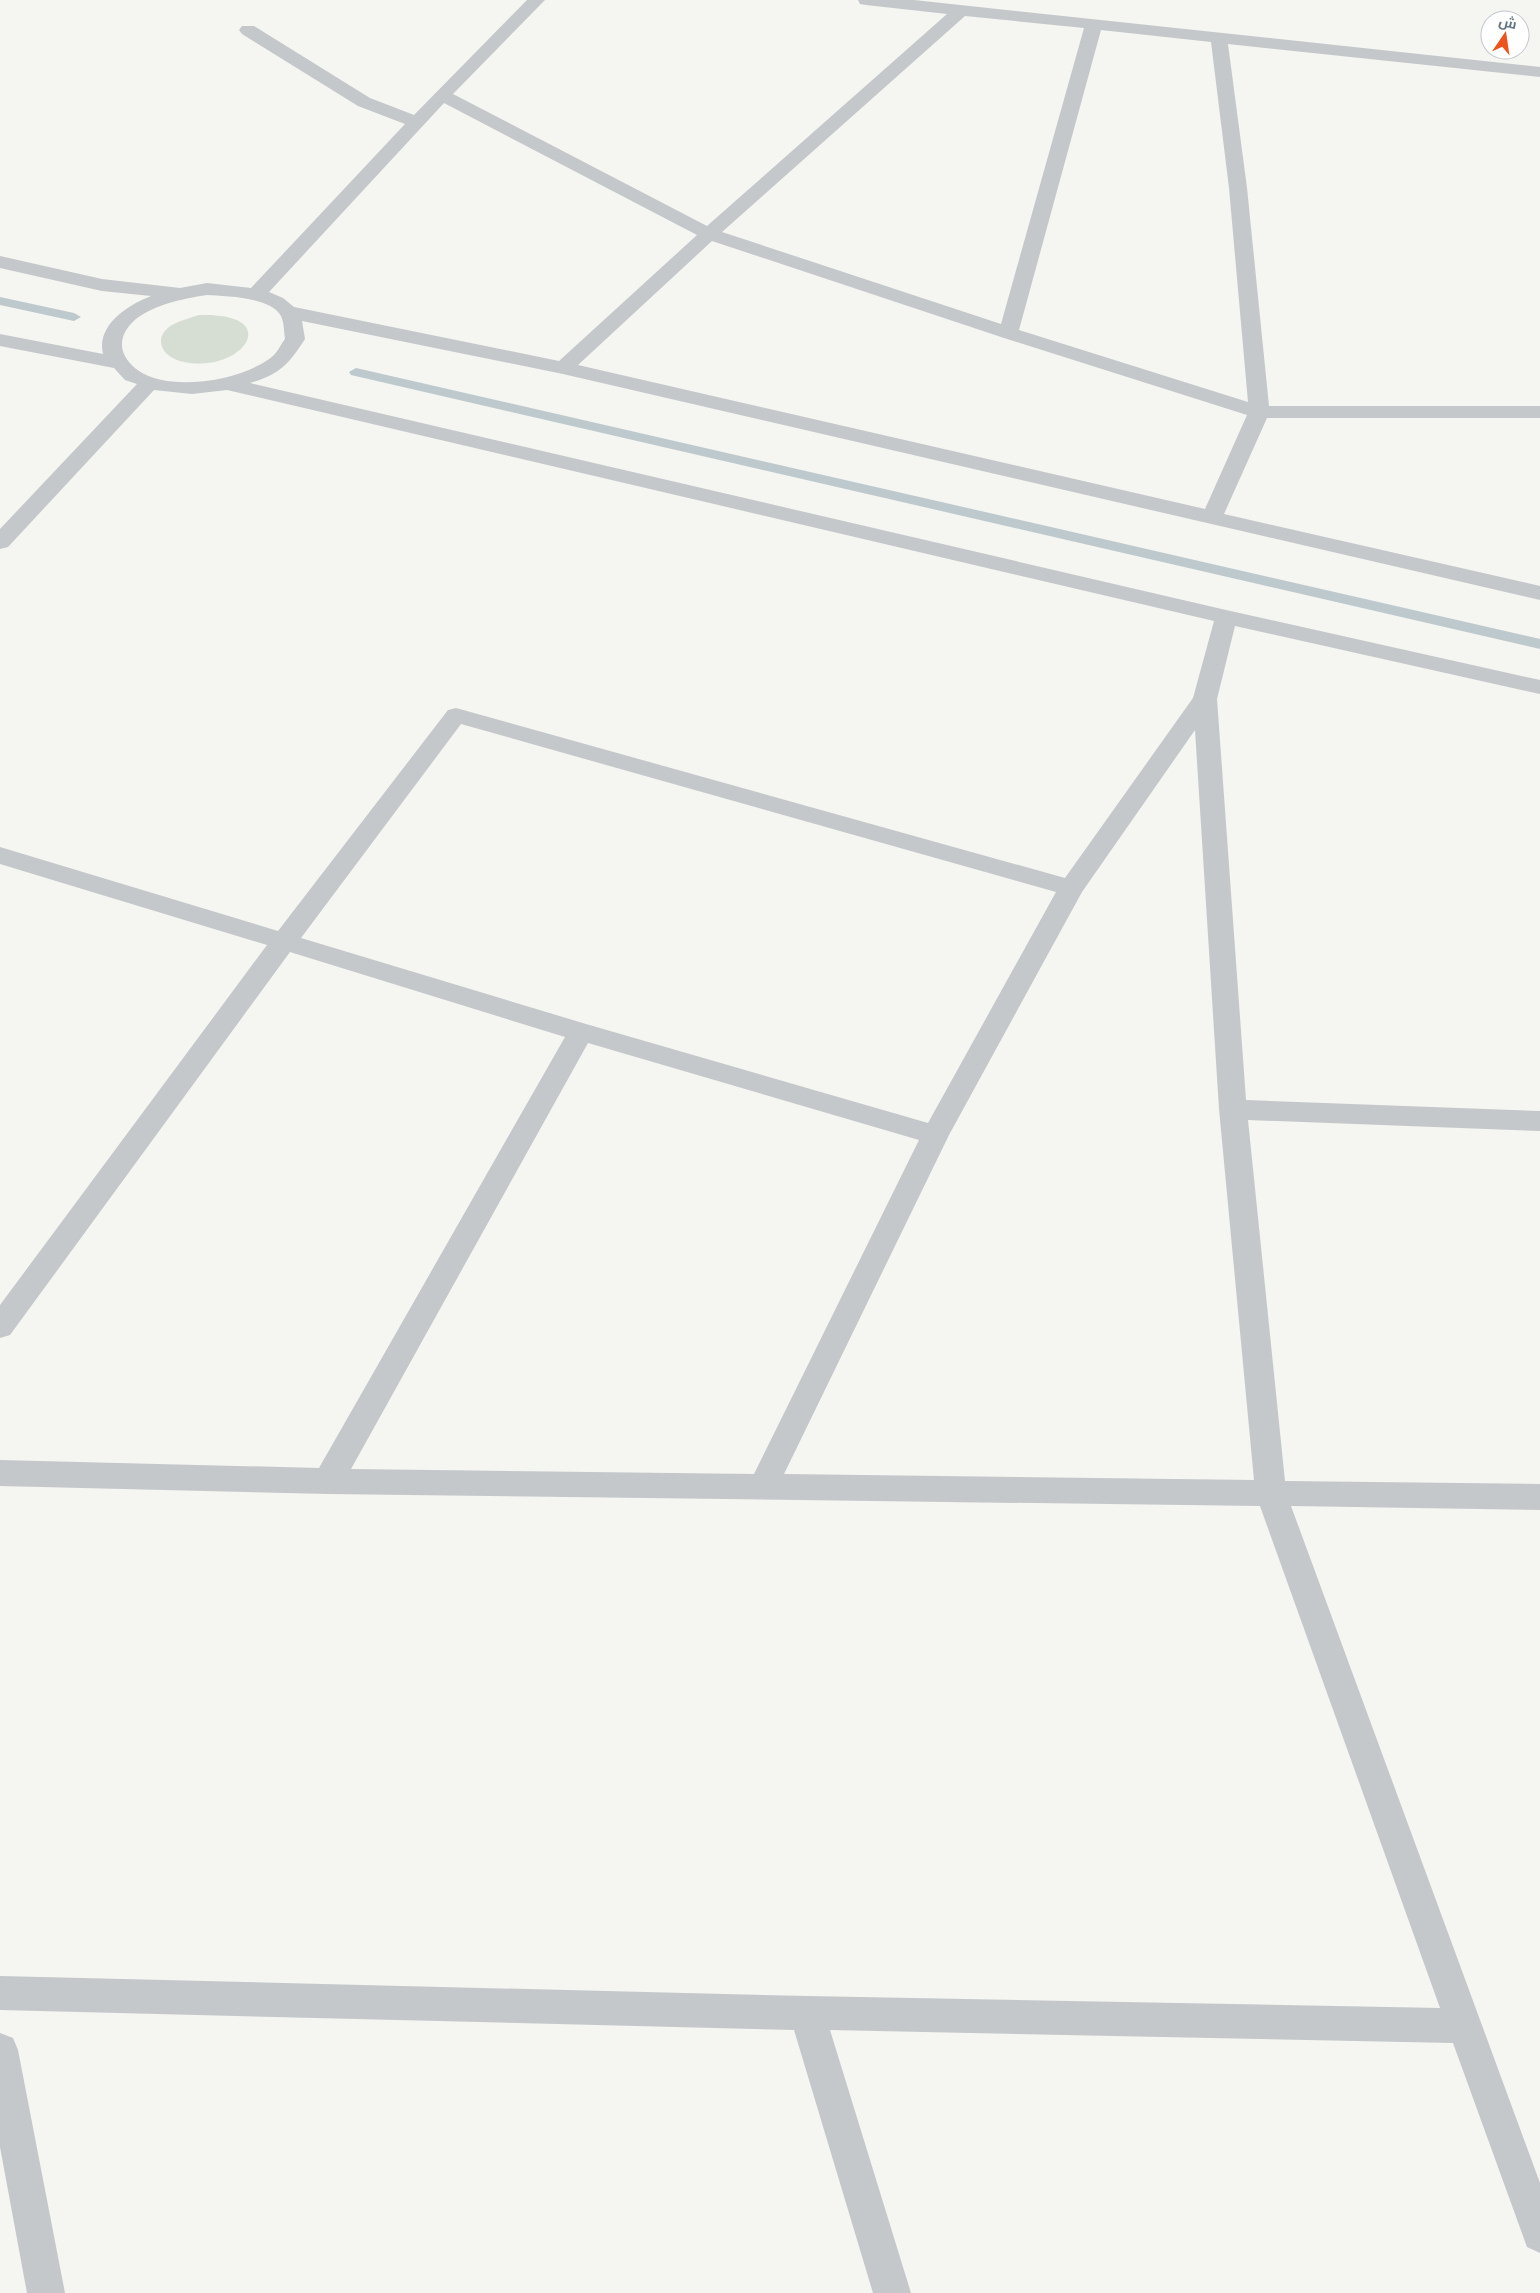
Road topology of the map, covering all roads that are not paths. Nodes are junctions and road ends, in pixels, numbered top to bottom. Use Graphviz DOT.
graph roads {
  1 [pos="537,0"];
  2 [pos="866,0"];
  3 [pos="961,10"];
  4 [pos="1094,25"];
  5 [pos="248,30"];
  6 [pos="1219,39"];
  7 [pos="1540,72"];
  8 [pos="442,94"];
  9 [pos="416,122"];
  10 [pos="709,234"];
  11 [pos="0,262"];
  12 [pos="181,293"];
  13 [pos="256,294"];
  14 [pos="289,312"];
  15 [pos="1008,334"];
  16 [pos="0,340"];
  17 [pos="118,363"];
  18 [pos="563,368"];
  19 [pos="150,382"];
  20 [pos="228,384"];
  21 [pos="1259,412"];
  22 [pos="1540,412"];
  23 [pos="1212,517"];
  24 [pos="0,542"];
  25 [pos="1540,593"];
  26 [pos="1226,617"];
  27 [pos="1540,687"];
  28 [pos="1205,699"];
  29 [pos="0,855"];
  30 [pos="1071,888"];
  31 [pos="285,940"];
  32 [pos="580,1032"];
  33 [pos="1233,1109"];
  34 [pos="1540,1121"];
  35 [pos="935,1135"];
  36 [pos="0,1327"];
  37 [pos="0,1473"];
  38 [pos="328,1481"];
  39 [pos="763,1486"];
  40 [pos="1270,1493"];
  41 [pos="1540,1497"];
  42 [pos="0,1993"];
  43 [pos="807,2013"];
  44 [pos="1465,2026"];
  45 [pos="0,2050"];
  46 [pos="1540,2234"];
  47 [pos="46,2293"];
  48 [pos="892,2293"];
  1 -- 8 [label="street"];
  2 -- 3 [label="street"];
  3 -- 4 [label="street"];
  3 -- 10 [label="street"];
  4 -- 6 [label="street"];
  4 -- 15 [label="street"];
  5 -- 9 [label="street"];
  6 -- 7 [label="street"];
  6 -- 21 [label="street"];
  8 -- 9 [label="street"];
  8 -- 10 [label="street"];
  9 -- 13 [label="street"];
  10 -- 15 [label="street"];
  10 -- 18 [label="street"];
  11 -- 12 [label="street"];
  12 -- 13 [label="street"];
  12 -- 17 [label="street"];
  13 -- 14 [label="street"];
  14 -- 18 [label="street"];
  14 -- 20 [label="street"];
  15 -- 21 [label="street"];
  16 -- 17 [label="street"];
  17 -- 19 [label="street"];
  18 -- 23 [label="street"];
  19 -- 20 [label="street"];
  19 -- 24 [label="street"];
  20 -- 26 [label="street"];
  21 -- 22 [label="street"];
  21 -- 23 [label="street"];
  23 -- 25 [label="street"];
  26 -- 27 [label="street"];
  26 -- 28 [label="street"];
  28 -- 30 [label="street"];
  28 -- 33 [label="street"];
  29 -- 31 [label="street"];
  30 -- 31 [label="street"];
  30 -- 35 [label="street"];
  31 -- 32 [label="street"];
  31 -- 36 [label="street"];
  32 -- 35 [label="street"];
  32 -- 38 [label="street"];
  33 -- 34 [label="street"];
  33 -- 40 [label="street"];
  35 -- 39 [label="street"];
  37 -- 38 [label="street"];
  38 -- 39 [label="street"];
  39 -- 40 [label="street"];
  40 -- 41 [label="street"];
  40 -- 44 [label="street"];
  42 -- 43 [label="street"];
  43 -- 44 [label="street"];
  43 -- 48 [label="street"];
  44 -- 46 [label="street"];
  45 -- 47 [label="street"];
}
